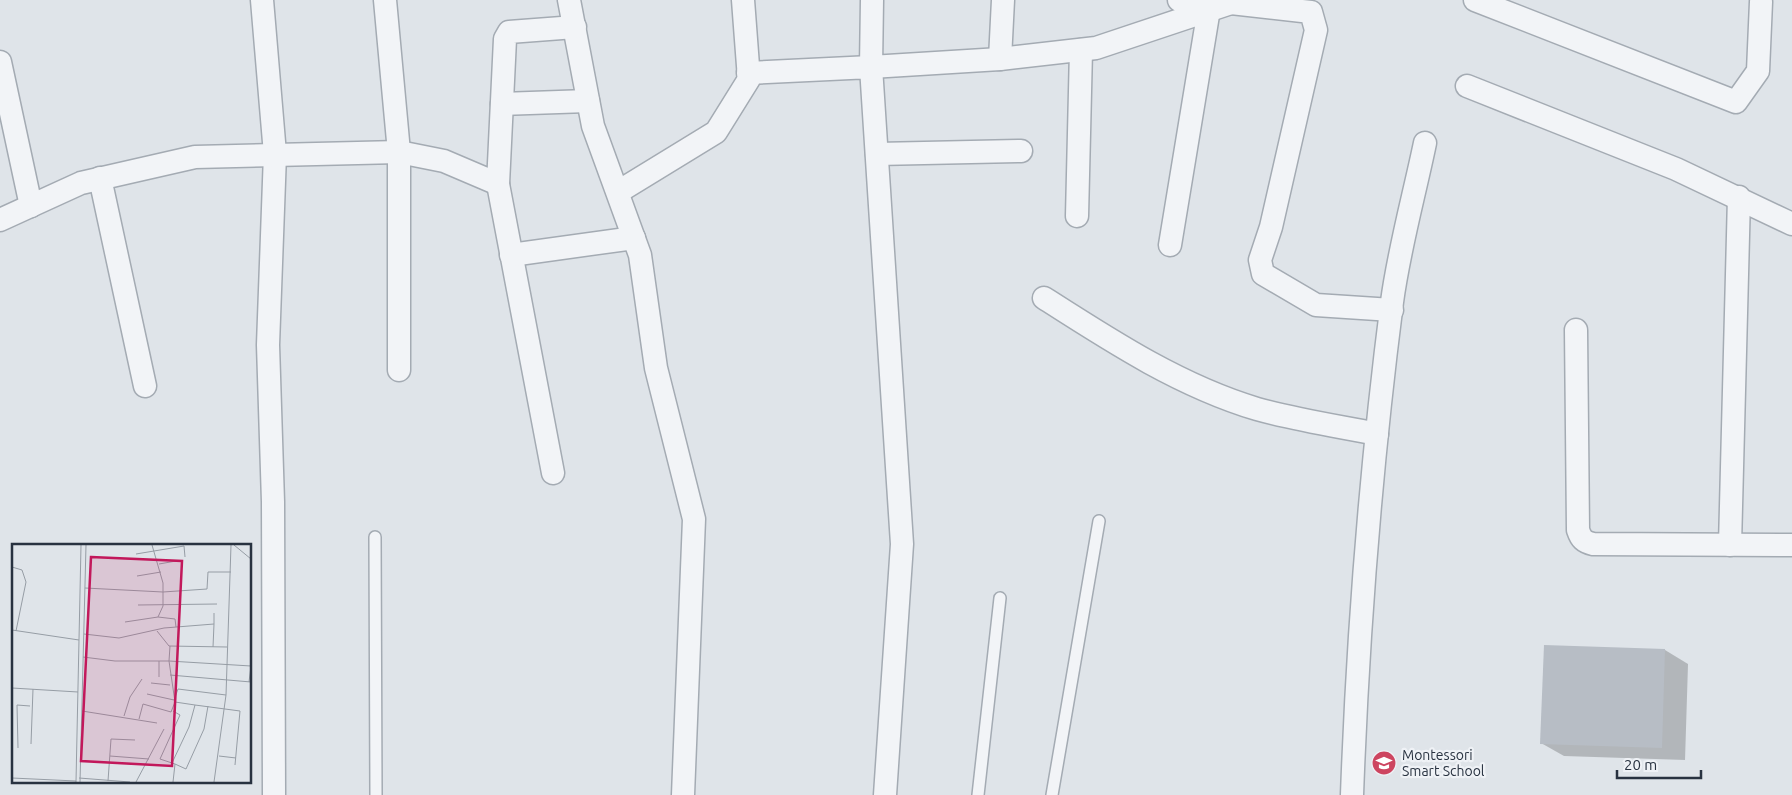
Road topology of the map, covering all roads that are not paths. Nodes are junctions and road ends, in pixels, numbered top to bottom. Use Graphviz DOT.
graph roads {
  1 [pos="262,0"];
  2 [pos="385,0"];
  3 [pos="569,0"];
  4 [pos="743,0"];
  5 [pos="872,0"];
  6 [pos="1003,0"];
  7 [pos="1179,0"];
  8 [pos="1475,0"];
  9 [pos="1759,1"];
  10 [pos="1231,2"];
  11 [pos="1314,6"];
  12 [pos="1209,9"];
  13 [pos="574,27"];
  14 [pos="1081,50"];
  15 [pos="1000,59"];
  16 [pos="0,62"];
  17 [pos="871,67"];
  18 [pos="748,72"];
  19 [pos="1467,86"];
  20 [pos="588,101"];
  21 [pos="502,104"];
  22 [pos="1425,143"];
  23 [pos="1021,151"];
  24 [pos="400,152"];
  25 [pos="275,154"];
  26 [pos="877,154"];
  27 [pos="100,178"];
  28 [pos="498,184"];
  29 [pos="618,192"];
  30 [pos="1739,197"];
  31 [pos="31,206"];
  32 [pos="1077,216"];
  33 [pos="0,220"];
  34 [pos="1792,224"];
  35 [pos="634,238"];
  36 [pos="1170,245"];
  37 [pos="511,255"];
  38 [pos="1044,298"];
  39 [pos="1392,310"];
  40 [pos="1576,330"];
  41 [pos="399,370"];
  42 [pos="145,386"];
  43 [pos="1377,434"];
  44 [pos="553,473"];
  45 [pos="1100,521"];
  46 [pos="375,537"];
  47 [pos="1730,545"];
  48 [pos="1792,545"];
  49 [pos="1000,598"];
  50 [pos="274,795"];
  51 [pos="376,795"];
  52 [pos="683,795"];
  53 [pos="885,795"];
  54 [pos="978,795"];
  55 [pos="1052,795"];
  56 [pos="1352,795"];
  1 -- 25 [label="street"];
  2 -- 24 [label="street"];
  3 -- 13 [label="street"];
  4 -- 18 [label="street"];
  5 -- 17 [label="street"];
  6 -- 15 [label="street"];
  7 -- 12 [label="street"];
  8 -- 9 [label="street"];
  10 -- 11 [label="street"];
  10 -- 12 [label="street"];
  11 -- 39 [label="street"];
  12 -- 14 [label="street"];
  12 -- 36 [label="street"];
  13 -- 20 [label="street"];
  13 -- 21 [label="street"];
  14 -- 15 [label="street"];
  14 -- 32 [label="street"];
  15 -- 17 [label="street"];
  16 -- 31 [label="street"];
  17 -- 18 [label="street"];
  17 -- 26 [label="street"];
  18 -- 29 [label="street"];
  19 -- 30 [label="street"];
  20 -- 21 [label="street"];
  20 -- 29 [label="street"];
  21 -- 28 [label="street"];
  22 -- 39 [label="street"];
  23 -- 26 [label="street"];
  24 -- 25 [label="street"];
  24 -- 28 [label="street"];
  24 -- 41 [label="street"];
  25 -- 27 [label="street"];
  25 -- 50 [label="street"];
  26 -- 53 [label="street"];
  27 -- 31 [label="street"];
  27 -- 42 [label="street"];
  28 -- 37 [label="street"];
  29 -- 35 [label="street"];
  30 -- 34 [label="street"];
  30 -- 47 [label="street"];
  31 -- 33 [label="street"];
  35 -- 37 [label="street"];
  35 -- 52 [label="street"];
  37 -- 44 [label="street"];
  38 -- 43 [label="street"];
  39 -- 43 [label="street"];
  40 -- 47 [label="street"];
  43 -- 56 [label="street"];
  45 -- 55 [label="lane"];
  46 -- 51 [label="lane"];
  47 -- 48 [label="street"];
  49 -- 54 [label="lane"];
}
